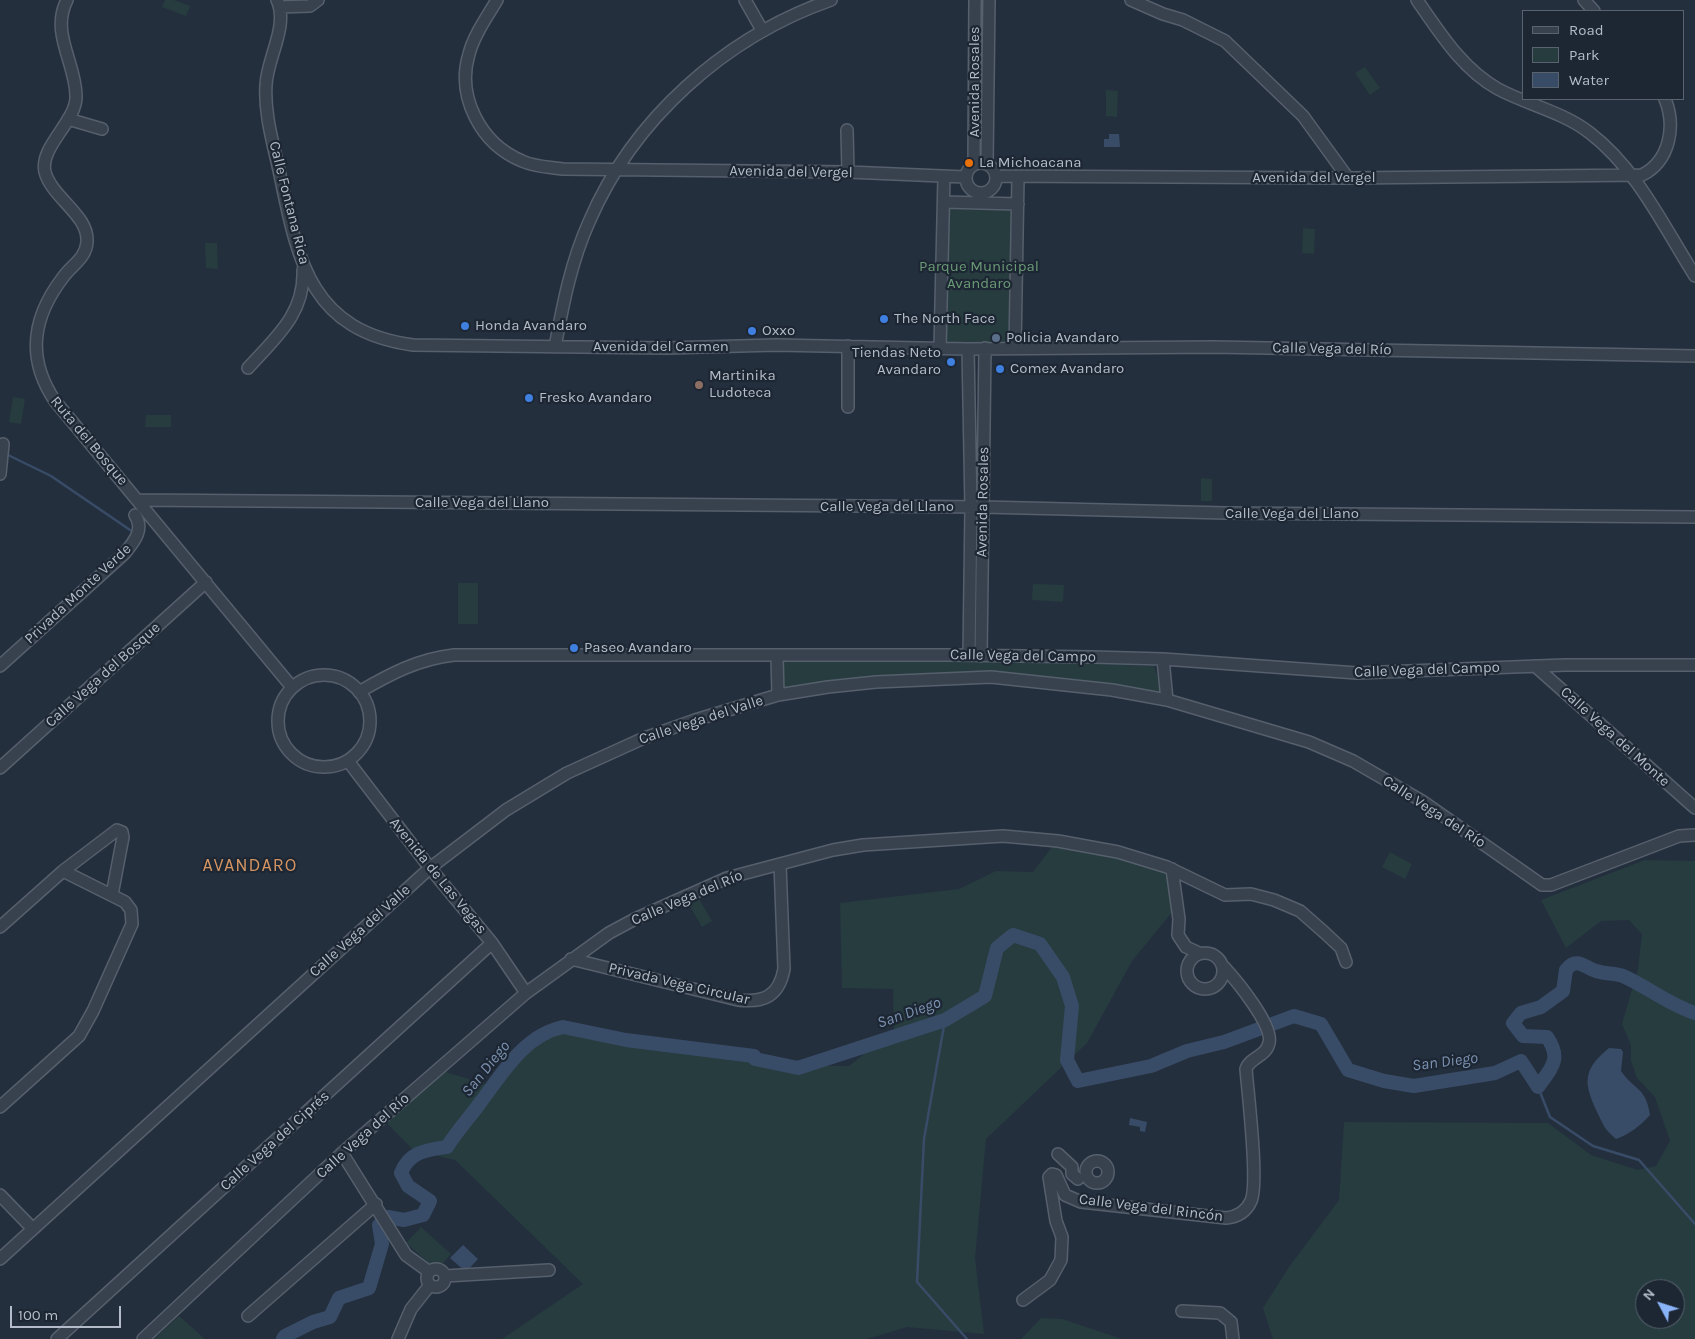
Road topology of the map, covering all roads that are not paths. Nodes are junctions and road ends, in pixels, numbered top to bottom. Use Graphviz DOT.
graph roads {
  1 [pos="67,0"];
  2 [pos="318,0"];
  3 [pos="497,0"];
  4 [pos="745,0"];
  5 [pos="831,0"];
  6 [pos="975,0"];
  7 [pos="989,0"];
  8 [pos="1131,0"];
  9 [pos="1417,0"];
  10 [pos="1425,0"];
  11 [pos="1584,0"];
  12 [pos="279,4"];
  13 [pos="1593,10"];
  14 [pos="1429,17"];
  15 [pos="762,30"];
  16 [pos="981,71"];
  17 [pos="1522,99"];
  18 [pos="1523,100"];
  19 [pos="1665,100"];
  20 [pos="68,119"];
  21 [pos="102,129"];
  22 [pos="847,130"];
  23 [pos="986,163"];
  24 [pos="974,164"];
  25 [pos="616,168"];
  26 [pos="848,172"];
  27 [pos="944,176"];
  28 [pos="996,176"];
  29 [pos="1632,176"];
  30 [pos="966,177"];
  31 [pos="1018,178"];
  32 [pos="1348,178"];
  33 [pos="981,198"];
  34 [pos="945,202"];
  35 [pos="1018,204"];
  36 [pos="302,261"];
  37 [pos="1695,276"];
  38 [pos="413,345"];
  39 [pos="848,346"];
  40 [pos="555,347"];
  41 [pos="940,348"];
  42 [pos="984,348"];
  43 [pos="1015,348"];
  44 [pos="968,350"];
  45 [pos="1695,356"];
  46 [pos="248,368"];
  47 [pos="848,407"];
  48 [pos="3,444"];
  49 [pos="0,474"];
  50 [pos="139,500"];
  51 [pos="984,507"];
  52 [pos="971,508"];
  53 [pos="135,515"];
  54 [pos="1695,517"];
  55 [pos="206,582"];
  56 [pos="969,655"];
  57 [pos="776,656"];
  58 [pos="982,656"];
  59 [pos="1163,659"];
  60 [pos="1695,665"];
  61 [pos="0,666"];
  62 [pos="1535,666"];
  63 [pos="291,686"];
  64 [pos="359,692"];
  65 [pos="778,695"];
  66 [pos="1167,700"];
  67 [pos="348,761"];
  68 [pos="0,768"];
  69 [pos="1695,808"];
  70 [pos="1695,835"];
  71 [pos="780,864"];
  72 [pos="430,868"];
  73 [pos="1172,869"];
  74 [pos="63,871"];
  75 [pos="112,895"];
  76 [pos="0,927"];
  77 [pos="492,943"];
  78 [pos="1199,953"];
  79 [pos="570,959"];
  80 [pos="1346,962"];
  81 [pos="1224,967"];
  82 [pos="526,993"];
  83 [pos="0,1107"];
  84 [pos="342,1153"];
  85 [pos="1058,1154"];
  86 [pos="1061,1191"];
  87 [pos="0,1195"];
  88 [pos="376,1204"];
  89 [pos="33,1229"];
  90 [pos="0,1259"];
  91 [pos="550,1270"];
  92 [pos="428,1271"];
  93 [pos="445,1276"];
  94 [pos="430,1285"];
  95 [pos="1023,1300"];
  96 [pos="1182,1311"];
  97 [pos="248,1316"];
  98 [pos="57,1339"];
  99 [pos="143,1339"];
  100 [pos="398,1339"];
  101 [pos="1233,1339"];
  1 -- 20 [label="street, Ruta del Bosque"];
  2 -- 12 [label="street"];
  3 -- 25 [label="street, Avenida del Vergel"];
  4 -- 15 [label="street"];
  5 -- 15 [label="street"];
  6 -- 16 [label="street, Avenida Rosales"];
  7 -- 16 [label="street, Avenida Rosales"];
  8 -- 32 [label="street"];
  9 -- 14 [label="street"];
  10 -- 14 [label="street"];
  11 -- 13 [label="street"];
  12 -- 36 [label="street, Calle Fontana Rica"];
  14 -- 17 [label="street"];
  15 -- 25 [label="street"];
  16 -- 23 [label="street, Avenida Rosales"];
  16 -- 24 [label="street, Avenida Rosales"];
  18 -- 29 [label="street"];
  19 -- 29 [label="street"];
  20 -- 21 [label="street"];
  20 -- 50 [label="street, Ruta del Bosque"];
  22 -- 26 [label="street"];
  23 -- 24 [label="street"];
  23 -- 28 [label="street"];
  24 -- 30 [label="street"];
  25 -- 26 [label="street, Avenida del Vergel"];
  25 -- 40 [label="street"];
  26 -- 27 [label="street, Avenida del Vergel"];
  27 -- 30 [label="street, Avenida del Vergel"];
  27 -- 34 [label="street"];
  28 -- 31 [label="street, Avenida del Vergel"];
  28 -- 33 [label="street"];
  29 -- 32 [label="street, Avenida del Vergel"];
  29 -- 37 [label="street"];
  30 -- 33 [label="street"];
  31 -- 32 [label="street, Avenida del Vergel"];
  31 -- 35 [label="street"];
  33 -- 34 [label="street"];
  33 -- 35 [label="street"];
  34 -- 41 [label="street"];
  35 -- 43 [label="street"];
  36 -- 38 [label="street, Calle Fontana Rica"];
  36 -- 46 [label="street"];
  38 -- 40 [label="street, Avenida del Carmen"];
  39 -- 40 [label="street, Avenida del Carmen"];
  39 -- 41 [label="street, Avenida del Carmen"];
  39 -- 47 [label="street"];
  41 -- 44 [label="street, Avenida del Carmen"];
  42 -- 43 [label="street, Calle Vega del Río"];
  42 -- 44 [label="street, Calle Vega del Río"];
  42 -- 51 [label="street, Avenida Rosales"];
  43 -- 45 [label="street, Calle Vega del Río"];
  44 -- 52 [label="street, Avenida Rosales"];
  48 -- 49 [label="street"];
  50 -- 52 [label="street, Calle Vega del Llano"];
  50 -- 55 [label="street, Ruta del Bosque"];
  51 -- 52 [label="street, Calle Vega del Llano"];
  51 -- 54 [label="street, Calle Vega del Llano"];
  51 -- 58 [label="street, Avenida Rosales"];
  52 -- 56 [label="street, Avenida Rosales"];
  53 -- 61 [label="street, Privada Monte Verde"];
  55 -- 63 [label="street, Ruta del Bosque"];
  55 -- 68 [label="street, Calle Vega del Bosque"];
  56 -- 57 [label="street, Calle Vega del Campo"];
  56 -- 58 [label="street, Calle Vega del Campo"];
  57 -- 64 [label="street, Calle Vega del Campo"];
  57 -- 65 [label="street"];
  58 -- 59 [label="street, Calle Vega del Campo"];
  59 -- 62 [label="street, Calle Vega del Campo"];
  59 -- 66 [label="street"];
  60 -- 62 [label="street, Calle Vega del Campo"];
  62 -- 69 [label="street, Calle Vega del Monte"];
  63 -- 64 [label="street"];
  63 -- 67 [label="street"];
  64 -- 67 [label="street"];
  65 -- 66 [label="street, Calle Vega del Campo"];
  65 -- 72 [label="street, Calle Vega del Valle"];
  66 -- 70 [label="street, Calle Vega del Río"];
  67 -- 72 [label="street, Avenida de Las Vegas"];
  71 -- 73 [label="street, Calle Vega del Río"];
  71 -- 79 [label="street, Calle Vega del Río"];
  71 -- 79 [label="street, Privada Vega Circular"];
  72 -- 77 [label="street, Avenida de Las Vegas"];
  72 -- 89 [label="street, Calle Vega del Valle"];
  73 -- 78 [label="street"];
  73 -- 80 [label="street, Calle Vega del Río"];
  74 -- 75 [label="street"];
  74 -- 75 [label="street"];
  74 -- 76 [label="street"];
  75 -- 83 [label="street"];
  77 -- 82 [label="street, Avenida de Las Vegas"];
  77 -- 98 [label="street, Calle Vega del Ciprés"];
  78 -- 81 [label="street"];
  78 -- 81 [label="street"];
  79 -- 82 [label="street, Calle Vega del Río"];
  81 -- 86 [label="street, Calle Vega del Rincón"];
  82 -- 84 [label="street, Calle Vega del Río"];
  84 -- 88 [label="street"];
  84 -- 99 [label="street, Calle Vega del Río"];
  85 -- 86 [label="street"];
  86 -- 95 [label="street, Calle Vega del Rincón"];
  87 -- 89 [label="street"];
  88 -- 92 [label="street"];
  88 -- 97 [label="street"];
  89 -- 90 [label="street, Calle Vega del Valle"];
  91 -- 93 [label="street"];
  92 -- 93 [label="street"];
  92 -- 94 [label="street"];
  93 -- 94 [label="street"];
  94 -- 100 [label="street"];
  96 -- 101 [label="street"];
}
